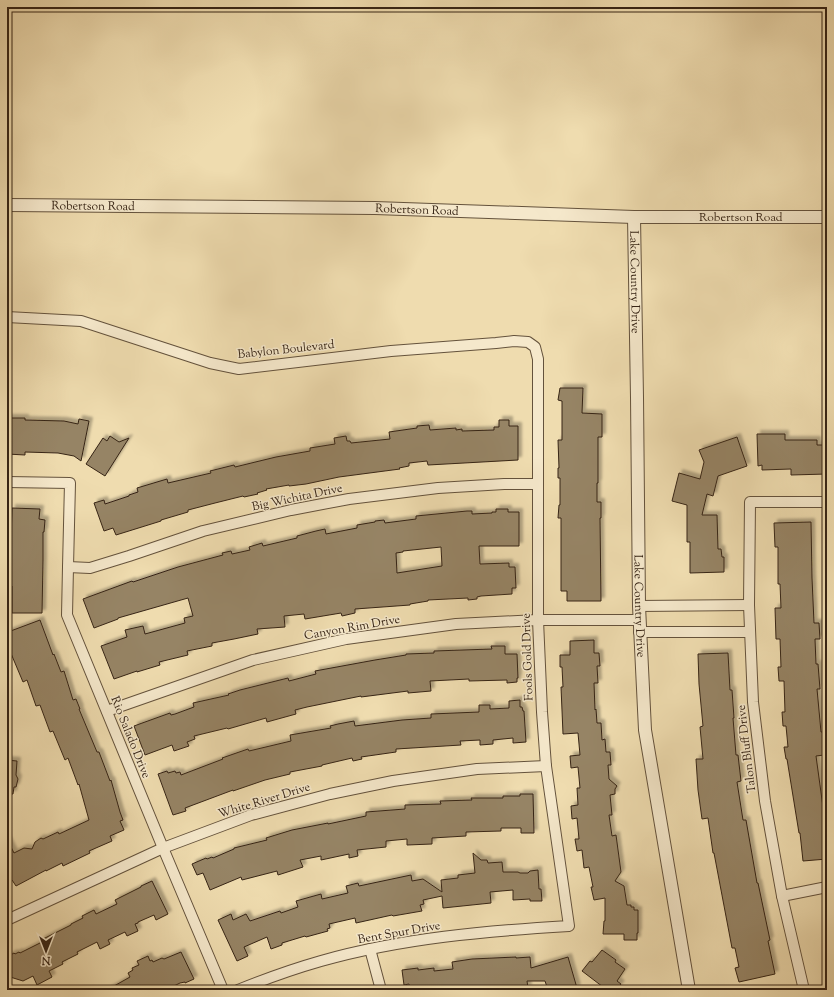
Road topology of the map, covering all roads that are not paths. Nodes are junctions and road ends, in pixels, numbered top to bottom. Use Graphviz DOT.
graph roads {
  1 [pos="7,206"];
  2 [pos="634,217"];
  3 [pos="827,217"];
  4 [pos="7,317"];
  5 [pos="538,385"];
  6 [pos="7,482"];
  7 [pos="538,484"];
  8 [pos="827,502"];
  9 [pos="68,567"];
  10 [pos="749,605"];
  11 [pos="639,606"];
  12 [pos="538,620"];
  13 [pos="639,620"];
  14 [pos="640,632"];
  15 [pos="750,632"];
  16 [pos="107,711"];
  17 [pos="546,766"];
  18 [pos="163,848"];
  19 [pos="827,887"];
  20 [pos="782,896"];
  21 [pos="7,920"];
  22 [pos="569,926"];
  23 [pos="370,949"];
  24 [pos="223,990"];
  25 [pos="238,990"];
  26 [pos="381,990"];
  27 [pos="689,990"];
  28 [pos="804,990"];
  1 -- 2 [label="street, Robertson Road"];
  2 -- 3 [label="street, Robertson Road"];
  2 -- 11 [label="street, Lake Country Drive"];
  4 -- 5 [label="street, Babylon Boulevard"];
  5 -- 7 [label="street, Fools Gold Drive"];
  6 -- 9 [label="street, Rio Salado Drive"];
  7 -- 9 [label="street, Big Wichita Drive"];
  7 -- 12 [label="street, Fools Gold Drive"];
  8 -- 10 [label="street, Talon Bluff Drive"];
  9 -- 16 [label="street, Rio Salado Drive"];
  10 -- 11 [label="street"];
  10 -- 15 [label="street, Talon Bluff Drive"];
  11 -- 13 [label="street, Lake Country Drive"];
  12 -- 13 [label="street, Canyon Rim Drive"];
  12 -- 16 [label="street, Canyon Rim Drive"];
  12 -- 17 [label="street, Fools Gold Drive"];
  13 -- 14 [label="street, Lake Country Drive"];
  14 -- 15 [label="street"];
  14 -- 27 [label="street, Lake Country Drive"];
  15 -- 20 [label="street, Talon Bluff Drive"];
  16 -- 18 [label="street, Rio Salado Drive"];
  17 -- 18 [label="street, White River Drive"];
  17 -- 22 [label="street, Fools Gold Drive"];
  18 -- 21 [label="street, White River Drive"];
  18 -- 24 [label="street, Rio Salado Drive"];
  19 -- 20 [label="street"];
  20 -- 28 [label="street, Talon Bluff Drive"];
  22 -- 23 [label="street, Bent Spur Drive"];
  23 -- 25 [label="street, Bent Spur Drive"];
  23 -- 26 [label="street"];
}
